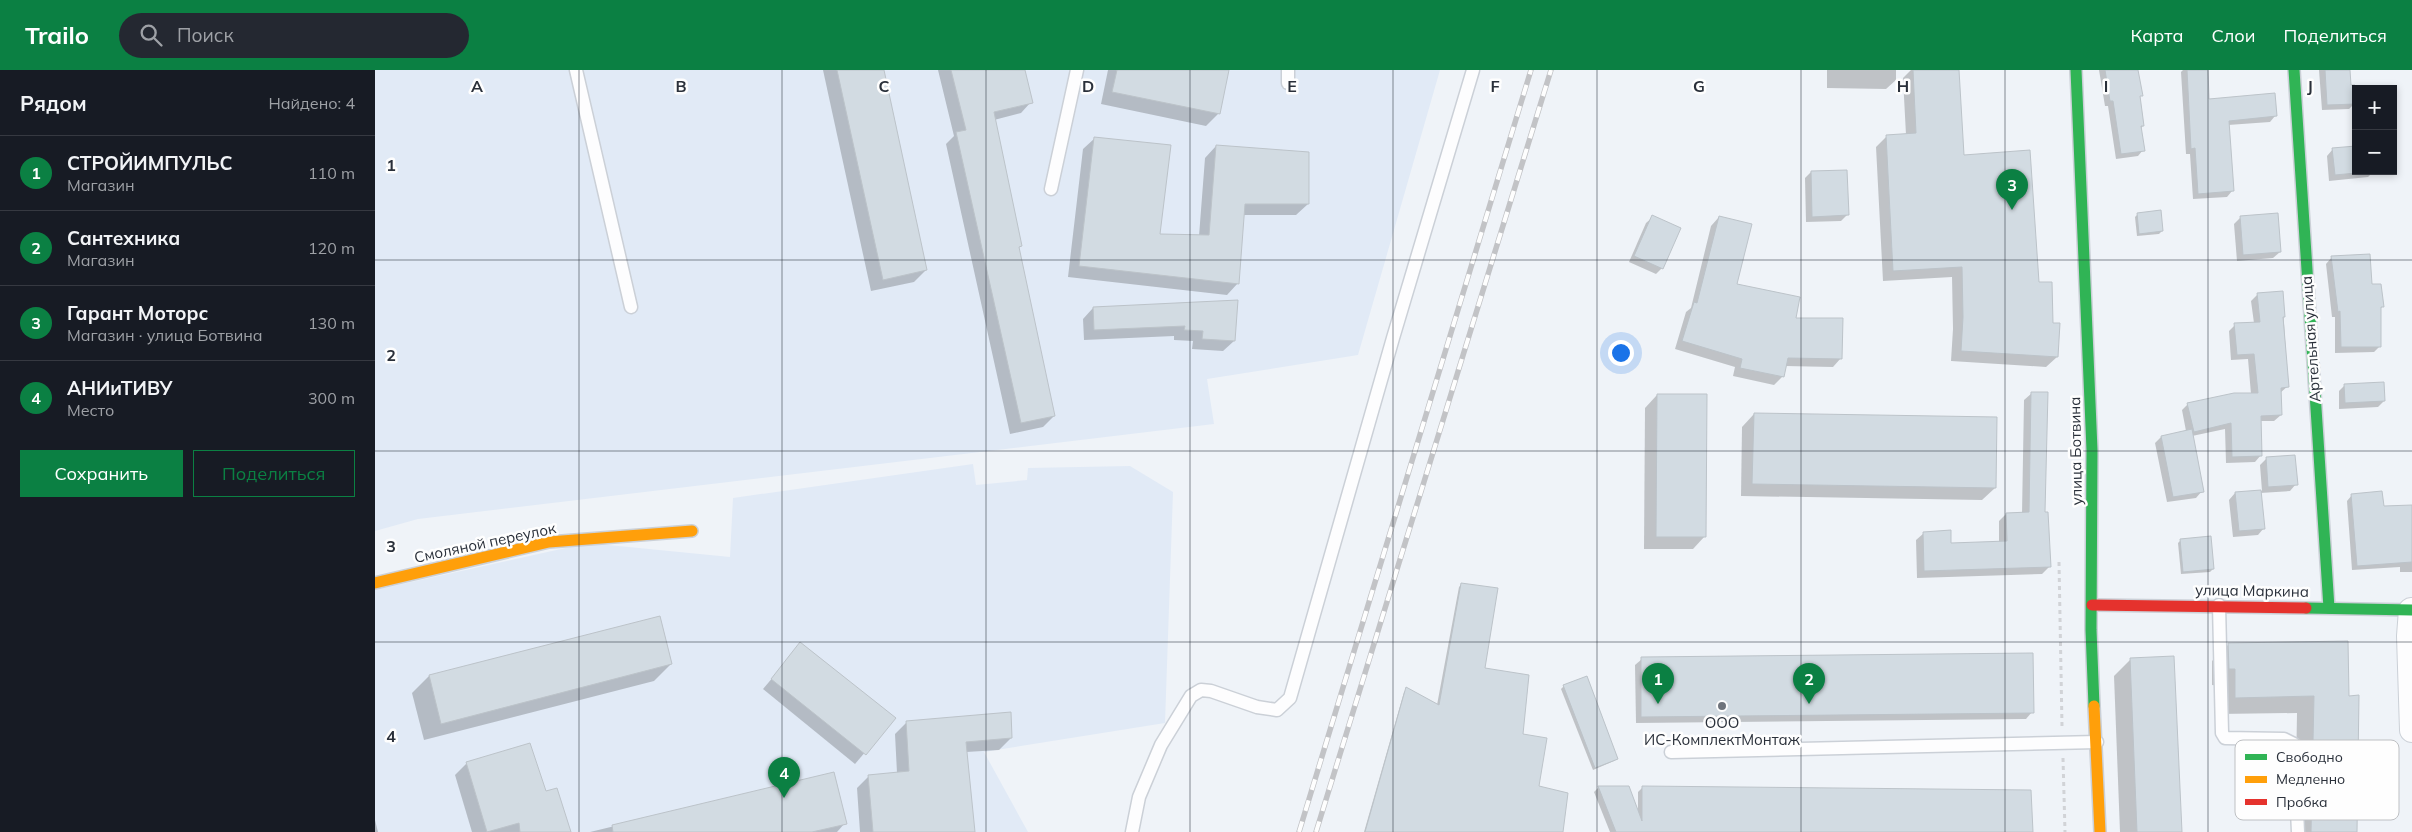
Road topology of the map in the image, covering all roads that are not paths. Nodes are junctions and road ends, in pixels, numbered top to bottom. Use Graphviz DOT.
graph roads {
  1 [pos="576,70"];
  2 [pos="1077,70"];
  3 [pos="1288,70"];
  4 [pos="1473,70"];
  5 [pos="2076,70"];
  6 [pos="2294,70"];
  7 [pos="1288,83"];
  8 [pos="1051,189"];
  9 [pos="631,306"];
  10 [pos="692,531"];
  11 [pos="375,583"];
  12 [pos="2092,605"];
  13 [pos="2219,605"];
  14 [pos="2329,608"];
  15 [pos="2411,610"];
  16 [pos="2412,730"];
  17 [pos="2285,740"];
  18 [pos="2097,742"];
  19 [pos="1671,752"];
  20 [pos="1132,832"];
  21 [pos="2101,832"];
  1 -- 9 [label="lane"];
  2 -- 8 [label="lane"];
  3 -- 7 [label="lane"];
  4 -- 20 [label="lane"];
  5 -- 12 [label="street, улица Ботвина"];
  6 -- 14 [label="street, Артельная улица"];
  10 -- 11 [label="street, Смоляной переулок"];
  12 -- 13 [label="street, улица Маркина"];
  12 -- 18 [label="street, улица Ботвина"];
  13 -- 14 [label="street, улица Маркина"];
  13 -- 17 [label="lane"];
  14 -- 15 [label="street, улица Маркина"];
  15 -- 16 [label="street"];
  18 -- 19 [label="lane"];
  18 -- 21 [label="street, улица Ботвина"];
}
